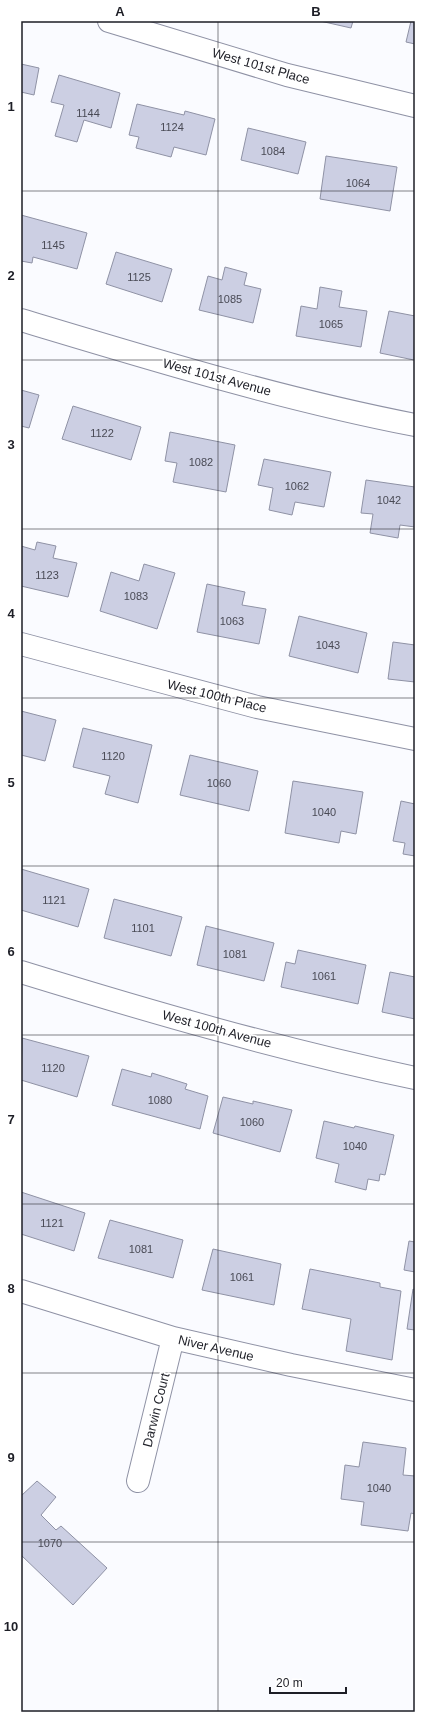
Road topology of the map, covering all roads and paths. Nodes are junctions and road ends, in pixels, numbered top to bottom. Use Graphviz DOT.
graph roads {
  1 [pos="109,21"];
  2 [pos="415,106"];
  3 [pos="21,320"];
  4 [pos="415,425"];
  5 [pos="21,644"];
  6 [pos="415,739"];
  7 [pos="21,972"];
  8 [pos="415,1078"];
  9 [pos="21,1291"];
  10 [pos="174,1338"];
  11 [pos="415,1390"];
  12 [pos="138,1481"];
  1 -- 2 [label="street, West 101st Place"];
  3 -- 4 [label="street, West 101st Avenue"];
  5 -- 6 [label="street, West 100th Place"];
  7 -- 8 [label="street, West 100th Avenue"];
  9 -- 10 [label="street, Niver Avenue"];
  10 -- 11 [label="street, Niver Avenue"];
  10 -- 12 [label="street, Darwin Court"];
}
